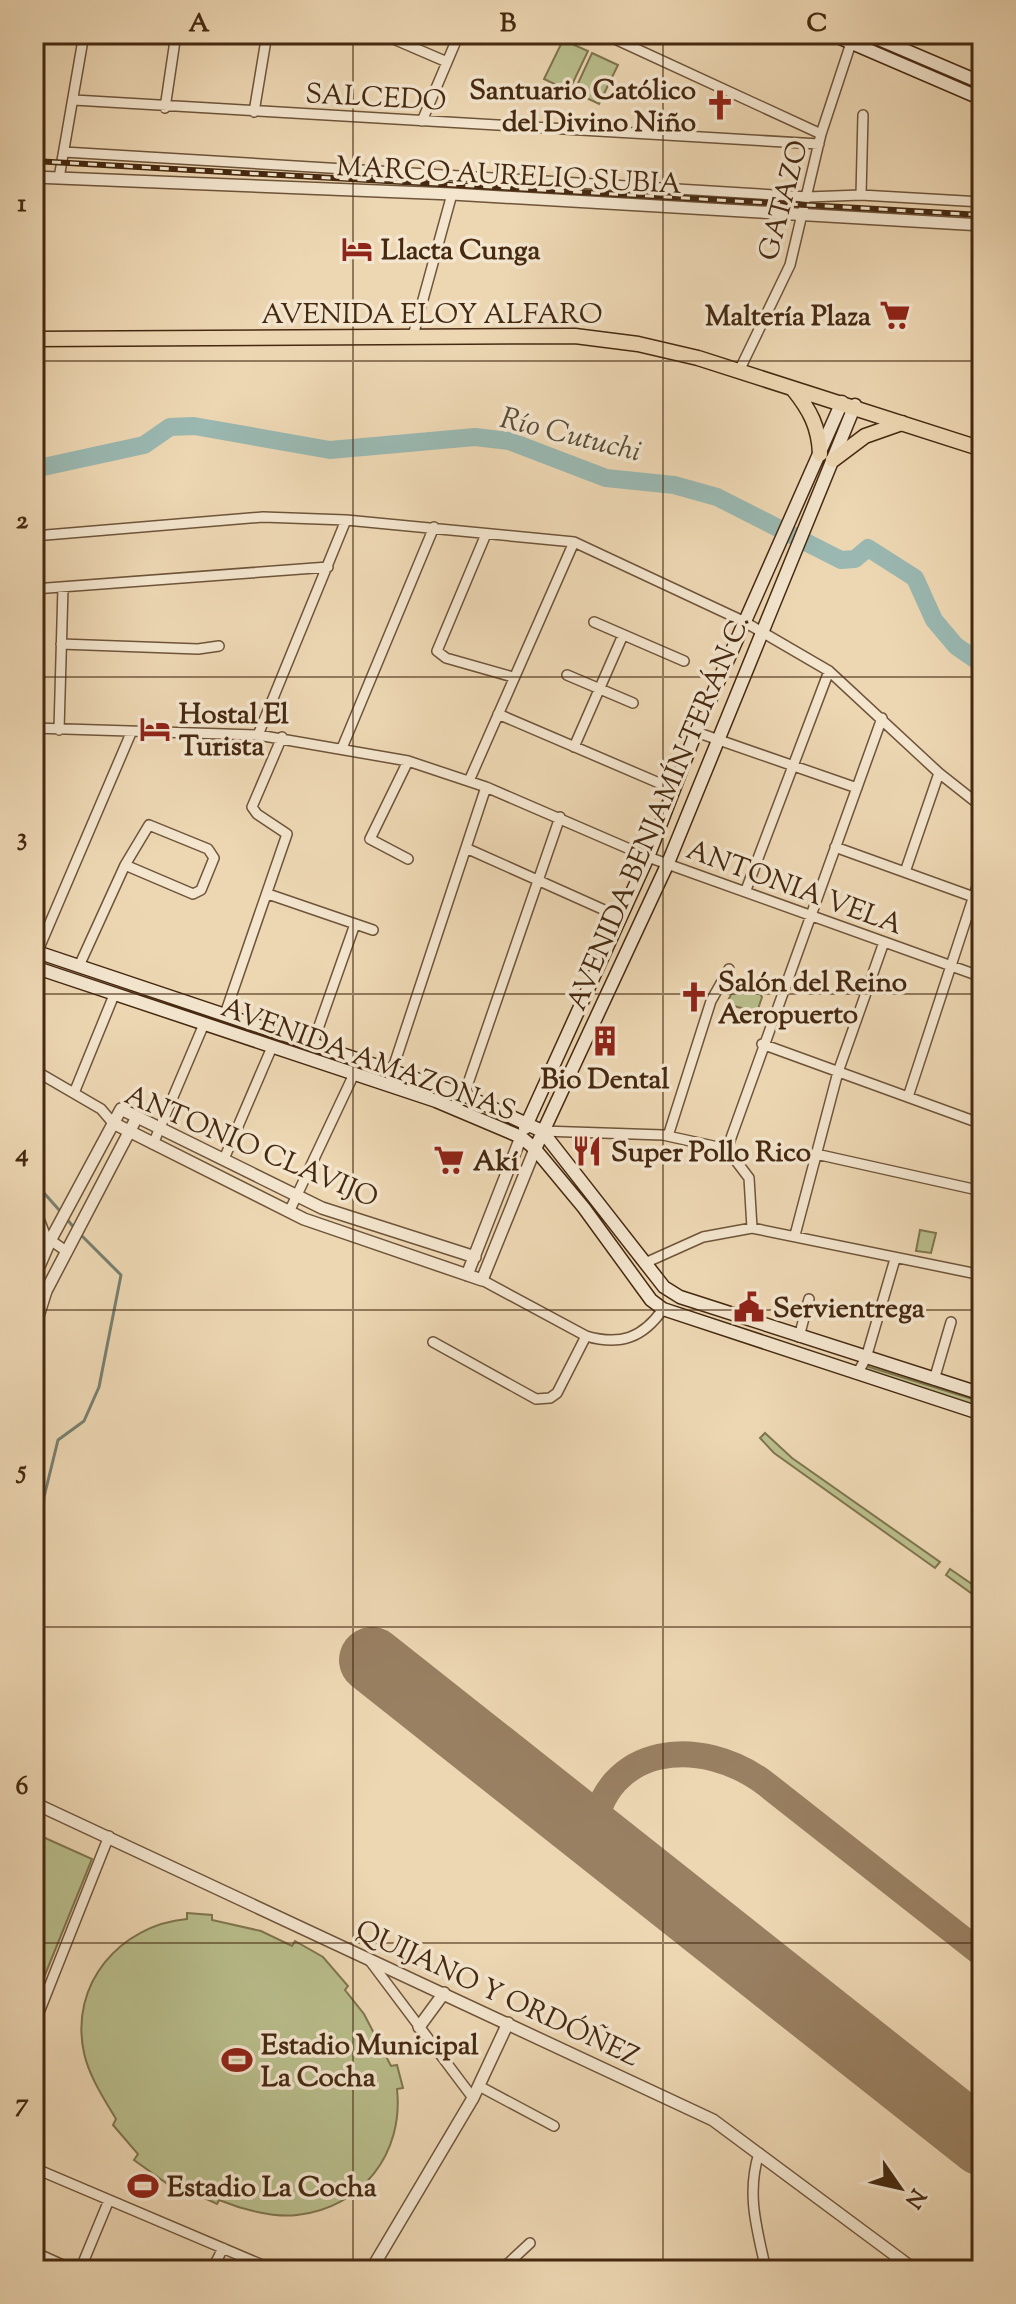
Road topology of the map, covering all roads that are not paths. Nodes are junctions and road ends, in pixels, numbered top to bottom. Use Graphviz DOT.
graph roads {
  1 [pos="84,34"];
  2 [pos="176,34"];
  3 [pos="267,34"];
  4 [pos="382,34"];
  5 [pos="459,34"];
  6 [pos="604,34"];
  7 [pos="831,34"];
  8 [pos="867,34"];
  9 [pos="853,38"];
  10 [pos="447,62"];
  11 [pos="982,83"];
  12 [pos="982,99"];
  13 [pos="74,100"];
  14 [pos="165,108"];
  15 [pos="254,112"];
  16 [pos="863,115"];
  17 [pos="422,121"];
  18 [pos="820,139"];
  19 [pos="64,152"];
  20 [pos="34,177"];
  21 [pos="59,178"];
  22 [pos="452,194"];
  23 [pos="861,195"];
  24 [pos="808,197"];
  25 [pos="982,202"];
  26 [pos="804,214"];
  27 [pos="982,225"];
  28 [pos="413,336"];
  29 [pos="34,339"];
  30 [pos="739,371"];
  31 [pos="793,388"];
  32 [pos="855,406"];
  33 [pos="902,423"];
  34 [pos="982,441"];
  35 [pos="982,449"];
  36 [pos="823,460"];
  37 [pos="346,520"];
  38 [pos="434,527"];
  39 [pos="486,534"];
  40 [pos="34,536"];
  41 [pos="574,542"];
  42 [pos="328,567"];
  43 [pos="63,587"];
  44 [pos="34,589"];
  45 [pos="745,618"];
  46 [pos="594,622"];
  47 [pos="763,626"];
  48 [pos="623,635"];
  49 [pos="61,644"];
  50 [pos="219,646"];
  51 [pos="684,661"];
  52 [pos="829,671"];
  53 [pos="567,675"];
  54 [pos="513,677"];
  55 [pos="600,690"];
  56 [pos="633,703"];
  57 [pos="498,714"];
  58 [pos="882,718"];
  59 [pos="34,728"];
  60 [pos="59,730"];
  61 [pos="696,732"];
  62 [pos="131,733"];
  63 [pos="258,735"];
  64 [pos="282,737"];
  65 [pos="716,740"];
  66 [pos="574,747"];
  67 [pos="342,748"];
  68 [pos="408,761"];
  69 [pos="792,766"];
  70 [pos="939,773"];
  71 [pos="469,781"];
  72 [pos="486,787"];
  73 [pos="857,788"];
  74 [pos="673,789"];
  75 [pos="982,807"];
  76 [pos="560,817"];
  77 [pos="835,847"];
  78 [pos="468,849"];
  79 [pos="648,857"];
  80 [pos="408,859"];
  81 [pos="668,863"];
  82 [pos="125,865"];
  83 [pos="982,871"];
  84 [pos="905,872"];
  85 [pos="537,879"];
  86 [pos="746,890"];
  87 [pos="268,894"];
  88 [pos="978,898"];
  89 [pos="811,915"];
  90 [pos="620,917"];
  91 [pos="355,924"];
  92 [pos="373,930"];
  93 [pos="884,942"];
  94 [pos="35,954"];
  95 [pos="79,966"];
  96 [pos="951,966"];
  97 [pos="34,967"];
  98 [pos="729,969"];
  99 [pos="982,977"];
  100 [pos="114,995"];
  101 [pos="225,1014"];
  102 [pos="204,1024"];
  103 [pos="313,1043"];
  104 [pos="762,1044"];
  105 [pos="272,1047"];
  106 [pos="34,1070"];
  107 [pos="392,1071"];
  108 [pos="838,1072"];
  109 [pos="354,1074"];
  110 [pos="74,1093"];
  111 [pos="464,1095"];
  112 [pos="908,1097"];
  113 [pos="982,1102"];
  114 [pos="101,1109"];
  115 [pos="121,1109"];
  116 [pos="137,1117"];
  117 [pos="113,1123"];
  118 [pos="527,1123"];
  119 [pos="979,1123"];
  120 [pos="160,1129"];
  121 [pos="542,1131"];
  122 [pos="129,1132"];
  123 [pos="668,1136"];
  124 [pos="521,1137"];
  125 [pos="153,1144"];
  126 [pos="535,1149"];
  127 [pos="727,1149"];
  128 [pos="816,1154"];
  129 [pos="224,1159"];
  130 [pos="982,1191"];
  131 [pos="299,1196"];
  132 [pos="34,1206"];
  133 [pos="289,1212"];
  134 [pos="752,1228"];
  135 [pos="795,1235"];
  136 [pos="50,1241"];
  137 [pos="69,1245"];
  138 [pos="475,1257"];
  139 [pos="895,1259"];
  140 [pos="645,1263"];
  141 [pos="467,1275"];
  142 [pos="982,1275"];
  143 [pos="34,1278"];
  144 [pos="482,1280"];
  145 [pos="809,1299"];
  146 [pos="663,1309"];
  147 [pos="951,1322"];
  148 [pos="34,1329"];
  149 [pos="586,1336"];
  150 [pos="799,1337"];
  151 [pos="433,1342"];
  152 [pos="866,1358"];
  153 [pos="857,1374"];
  154 [pos="934,1380"];
  155 [pos="982,1394"];
  156 [pos="982,1414"];
  157 [pos="34,1803"];
  158 [pos="109,1836"];
  159 [pos="368,1958"];
  160 [pos="444,1993"];
  161 [pos="508,2023"];
  162 [pos="34,2025"];
  163 [pos="419,2027"];
  164 [pos="479,2086"];
  165 [pos="473,2098"];
  166 [pos="554,2126"];
  167 [pos="759,2153"];
  168 [pos="34,2168"];
  169 [pos="109,2200"];
  170 [pos="530,2243"];
  171 [pos="223,2248"];
  172 [pos="34,2252"];
  173 [pos="77,2270"];
  174 [pos="212,2270"];
  175 [pos="274,2270"];
  176 [pos="371,2270"];
  177 [pos="501,2270"];
  178 [pos="766,2270"];
  179 [pos="915,2270"];
  1 -- 13 [label="street"];
  2 -- 14 [label="street"];
  3 -- 15 [label="street"];
  4 -- 10 [label="street"];
  5 -- 10 [label="street"];
  6 -- 18 [label="street"];
  7 -- 9 [label="main road"];
  8 -- 11 [label="main road"];
  9 -- 12 [label="main road"];
  9 -- 18 [label="street, GATAZO"];
  10 -- 17 [label="street"];
  13 -- 14 [label="street, SALCEDO"];
  13 -- 19 [label="street"];
  14 -- 15 [label="street, SALCEDO"];
  15 -- 17 [label="street, SALCEDO"];
  16 -- 23 [label="street"];
  17 -- 18 [label="street, SALCEDO"];
  18 -- 24 [label="street, GATAZO"];
  19 -- 21 [label="street"];
  19 -- 24 [label="street, MARCO AURELIO SUBIA"];
  20 -- 21 [label="street, MARCO AURELIO SUBIA"];
  21 -- 22 [label="street, MARCO AURELIO SUBIA"];
  22 -- 26 [label="street, MARCO AURELIO SUBIA"];
  22 -- 28 [label="street"];
  23 -- 24 [label="street, MARCO AURELIO SUBIA"];
  23 -- 25 [label="street, MARCO AURELIO SUBIA"];
  24 -- 26 [label="street, GATAZO"];
  26 -- 27 [label="street, MARCO AURELIO SUBIA"];
  26 -- 30 [label="street, GATAZO"];
  28 -- 29 [label="main road, AVENIDA ELOY ALFARO"];
  28 -- 30 [label="main road, AVENIDA ELOY ALFARO"];
  30 -- 31 [label="main road, AVENIDA ELOY ALFARO"];
  31 -- 32 [label="main road, AVENIDA ELOY ALFARO"];
  31 -- 36 [label="main road"];
  32 -- 33 [label="main road, AVENIDA ELOY ALFARO"];
  32 -- 34 [label="main road, AVENIDA ELOY ALFARO"];
  32 -- 36 [label="main road, AVENIDA BENJAMÍN TERÁN C."];
  33 -- 35 [label="main road, AVENIDA ELOY ALFARO"];
  33 -- 36 [label="main road"];
  36 -- 45 [label="main road, AVENIDA BENJAMÍN TERÁN C."];
  36 -- 47 [label="main road, AVENIDA BENJAMÍN TERÁN C."];
  37 -- 38 [label="street"];
  37 -- 40 [label="street"];
  37 -- 42 [label="street"];
  38 -- 39 [label="street"];
  38 -- 67 [label="street"];
  39 -- 41 [label="street"];
  39 -- 54 [label="street"];
  41 -- 45 [label="street"];
  41 -- 54 [label="street"];
  42 -- 43 [label="street"];
  42 -- 63 [label="street"];
  43 -- 44 [label="street"];
  43 -- 49 [label="street"];
  45 -- 47 [label="street"];
  45 -- 61 [label="main road, AVENIDA BENJAMÍN TERÁN C."];
  46 -- 48 [label="street"];
  47 -- 52 [label="street"];
  47 -- 65 [label="main road, AVENIDA BENJAMÍN TERÁN C."];
  48 -- 51 [label="street"];
  48 -- 55 [label="street"];
  49 -- 50 [label="street"];
  49 -- 60 [label="street"];
  52 -- 58 [label="street"];
  52 -- 69 [label="street"];
  53 -- 55 [label="street"];
  54 -- 57 [label="street"];
  55 -- 56 [label="street"];
  55 -- 66 [label="street"];
  57 -- 66 [label="street"];
  57 -- 71 [label="street"];
  58 -- 70 [label="street"];
  58 -- 73 [label="street"];
  59 -- 60 [label="street, ANTONIA VELA"];
  60 -- 62 [label="street, ANTONIA VELA"];
  61 -- 65 [label="street"];
  61 -- 74 [label="main road, AVENIDA BENJAMÍN TERÁN C."];
  62 -- 63 [label="street, ANTONIA VELA"];
  62 -- 94 [label="street"];
  63 -- 64 [label="street, ANTONIA VELA"];
  64 -- 67 [label="street, ANTONIA VELA"];
  64 -- 87 [label="street"];
  65 -- 69 [label="street"];
  65 -- 81 [label="main road, AVENIDA BENJAMÍN TERÁN C."];
  66 -- 74 [label="street"];
  67 -- 68 [label="street, ANTONIA VELA"];
  68 -- 71 [label="street, ANTONIA VELA"];
  68 -- 80 [label="street"];
  69 -- 73 [label="street"];
  69 -- 86 [label="street"];
  70 -- 75 [label="street"];
  70 -- 84 [label="street"];
  71 -- 72 [label="street, ANTONIA VELA"];
  72 -- 76 [label="street, ANTONIA VELA"];
  72 -- 78 [label="street"];
  73 -- 77 [label="street"];
  74 -- 79 [label="main road, AVENIDA BENJAMÍN TERÁN C."];
  76 -- 79 [label="street, ANTONIA VELA"];
  76 -- 85 [label="street"];
  77 -- 84 [label="street"];
  77 -- 89 [label="street"];
  78 -- 85 [label="street"];
  78 -- 107 [label="street"];
  79 -- 81 [label="street, ANTONIA VELA"];
  79 -- 90 [label="main road, AVENIDA BENJAMÍN TERÁN C."];
  81 -- 86 [label="street, ANTONIA VELA"];
  81 -- 121 [label="main road, AVENIDA BENJAMÍN TERÁN C."];
  82 -- 82 [label="street"];
  82 -- 95 [label="street"];
  83 -- 88 [label="street"];
  84 -- 88 [label="street"];
  85 -- 90 [label="street"];
  85 -- 111 [label="street"];
  86 -- 89 [label="street, ANTONIA VELA"];
  87 -- 91 [label="street"];
  87 -- 101 [label="street"];
  88 -- 96 [label="street"];
  89 -- 93 [label="street, ANTONIA VELA"];
  89 -- 104 [label="street"];
  90 -- 118 [label="main road, AVENIDA BENJAMÍN TERÁN C."];
  91 -- 92 [label="street"];
  91 -- 103 [label="street"];
  93 -- 96 [label="street, ANTONIA VELA"];
  93 -- 108 [label="street"];
  94 -- 95 [label="main road, AVENIDA AMAZONAS"];
  95 -- 101 [label="main road, AVENIDA AMAZONAS"];
  96 -- 99 [label="street, ANTONIA VELA"];
  96 -- 112 [label="street"];
  97 -- 100 [label="main road, AVENIDA AMAZONAS"];
  98 -- 123 [label="street"];
  100 -- 102 [label="main road, AVENIDA AMAZONAS"];
  100 -- 110 [label="street"];
  101 -- 103 [label="main road, AVENIDA AMAZONAS"];
  102 -- 105 [label="main road, AVENIDA AMAZONAS"];
  102 -- 120 [label="street"];
  103 -- 107 [label="main road, AVENIDA AMAZONAS"];
  104 -- 108 [label="street"];
  104 -- 127 [label="street"];
  105 -- 109 [label="main road, AVENIDA AMAZONAS"];
  105 -- 129 [label="street"];
  106 -- 110 [label="street, ANTONIO CLAVIJO"];
  107 -- 111 [label="main road, AVENIDA AMAZONAS"];
  108 -- 112 [label="street"];
  108 -- 128 [label="street"];
  109 -- 124 [label="main road, AVENIDA AMAZONAS"];
  109 -- 131 [label="street"];
  110 -- 114 [label="street, ANTONIO CLAVIJO"];
  111 -- 118 [label="main road, AVENIDA AMAZONAS"];
  112 -- 119 [label="street"];
  113 -- 119 [label="street"];
  114 -- 115 [label="street, ANTONIO CLAVIJO"];
  114 -- 117 [label="street, ANTONIO CLAVIJO"];
  115 -- 116 [label="street, ANTONIO CLAVIJO"];
  115 -- 117 [label="street"];
  116 -- 120 [label="street, ANTONIO CLAVIJO"];
  116 -- 122 [label="street"];
  117 -- 122 [label="street, ANTONIO CLAVIJO"];
  117 -- 136 [label="street"];
  118 -- 121 [label="main road, AVENIDA AMAZONAS"];
  118 -- 124 [label="main road, AVENIDA BENJAMÍN TERÁN C."];
  120 -- 125 [label="street"];
  120 -- 129 [label="street, ANTONIO CLAVIJO"];
  121 -- 123 [label="street"];
  121 -- 126 [label="main road, AVENIDA BENJAMÍN TERÁN C."];
  121 -- 140 [label="main road, AVENIDA AMAZONAS"];
  122 -- 125 [label="street, ANTONIO CLAVIJO"];
  122 -- 137 [label="street"];
  123 -- 127 [label="street"];
  124 -- 126 [label="main road, AVENIDA AMAZONAS"];
  124 -- 138 [label="street, AVENIDA BENJAMÍN TERÁN C."];
  125 -- 133 [label="street, ANTONIO CLAVIJO"];
  126 -- 144 [label="street, AVENIDA BENJAMÍN TERÁN C."];
  126 -- 146 [label="main road, AVENIDA AMAZONAS"];
  127 -- 134 [label="street"];
  128 -- 130 [label="street"];
  128 -- 135 [label="street"];
  129 -- 131 [label="street, ANTONIO CLAVIJO"];
  131 -- 133 [label="street"];
  131 -- 138 [label="street, ANTONIO CLAVIJO"];
  132 -- 136 [label="street"];
  133 -- 141 [label="street, ANTONIO CLAVIJO"];
  134 -- 135 [label="street"];
  134 -- 140 [label="street"];
  135 -- 139 [label="street"];
  136 -- 137 [label="street"];
  136 -- 143 [label="street"];
  137 -- 148 [label="street"];
  138 -- 141 [label="street, AVENIDA BENJAMÍN TERÁN C."];
  139 -- 142 [label="street"];
  139 -- 152 [label="street"];
  140 -- 150 [label="main road, AVENIDA AMAZONAS"];
  141 -- 144 [label="street, ANTONIO CLAVIJO"];
  144 -- 149 [label="street, ANTONIO CLAVIJO"];
  145 -- 150 [label="street"];
  146 -- 149 [label="street, ANTONIO CLAVIJO"];
  146 -- 153 [label="main road, AVENIDA AMAZONAS"];
  147 -- 154 [label="street"];
  149 -- 151 [label="street"];
  150 -- 152 [label="main road, AVENIDA AMAZONAS"];
  152 -- 153 [label="street"];
  152 -- 154 [label="main road, AVENIDA AMAZONAS"];
  153 -- 156 [label="main road, AVENIDA AMAZONAS"];
  154 -- 155 [label="main road, AVENIDA AMAZONAS"];
  157 -- 158 [label="street, QUIJANO Y ORDÓÑEZ"];
  158 -- 159 [label="street, QUIJANO Y ORDÓÑEZ"];
  158 -- 162 [label="street"];
  159 -- 160 [label="street, QUIJANO Y ORDÓÑEZ"];
  159 -- 163 [label="street"];
  160 -- 161 [label="street, QUIJANO Y ORDÓÑEZ"];
  160 -- 163 [label="street"];
  161 -- 164 [label="street"];
  161 -- 167 [label="street, QUIJANO Y ORDÓÑEZ"];
  163 -- 165 [label="street"];
  164 -- 165 [label="street"];
  164 -- 166 [label="street"];
  165 -- 176 [label="street"];
  167 -- 178 [label="street"];
  167 -- 179 [label="street, QUIJANO Y ORDÓÑEZ"];
  168 -- 169 [label="street"];
  169 -- 171 [label="street"];
  169 -- 173 [label="street"];
  170 -- 177 [label="street"];
  171 -- 174 [label="street"];
  171 -- 175 [label="street"];
  172 -- 173 [label="street"];
}
